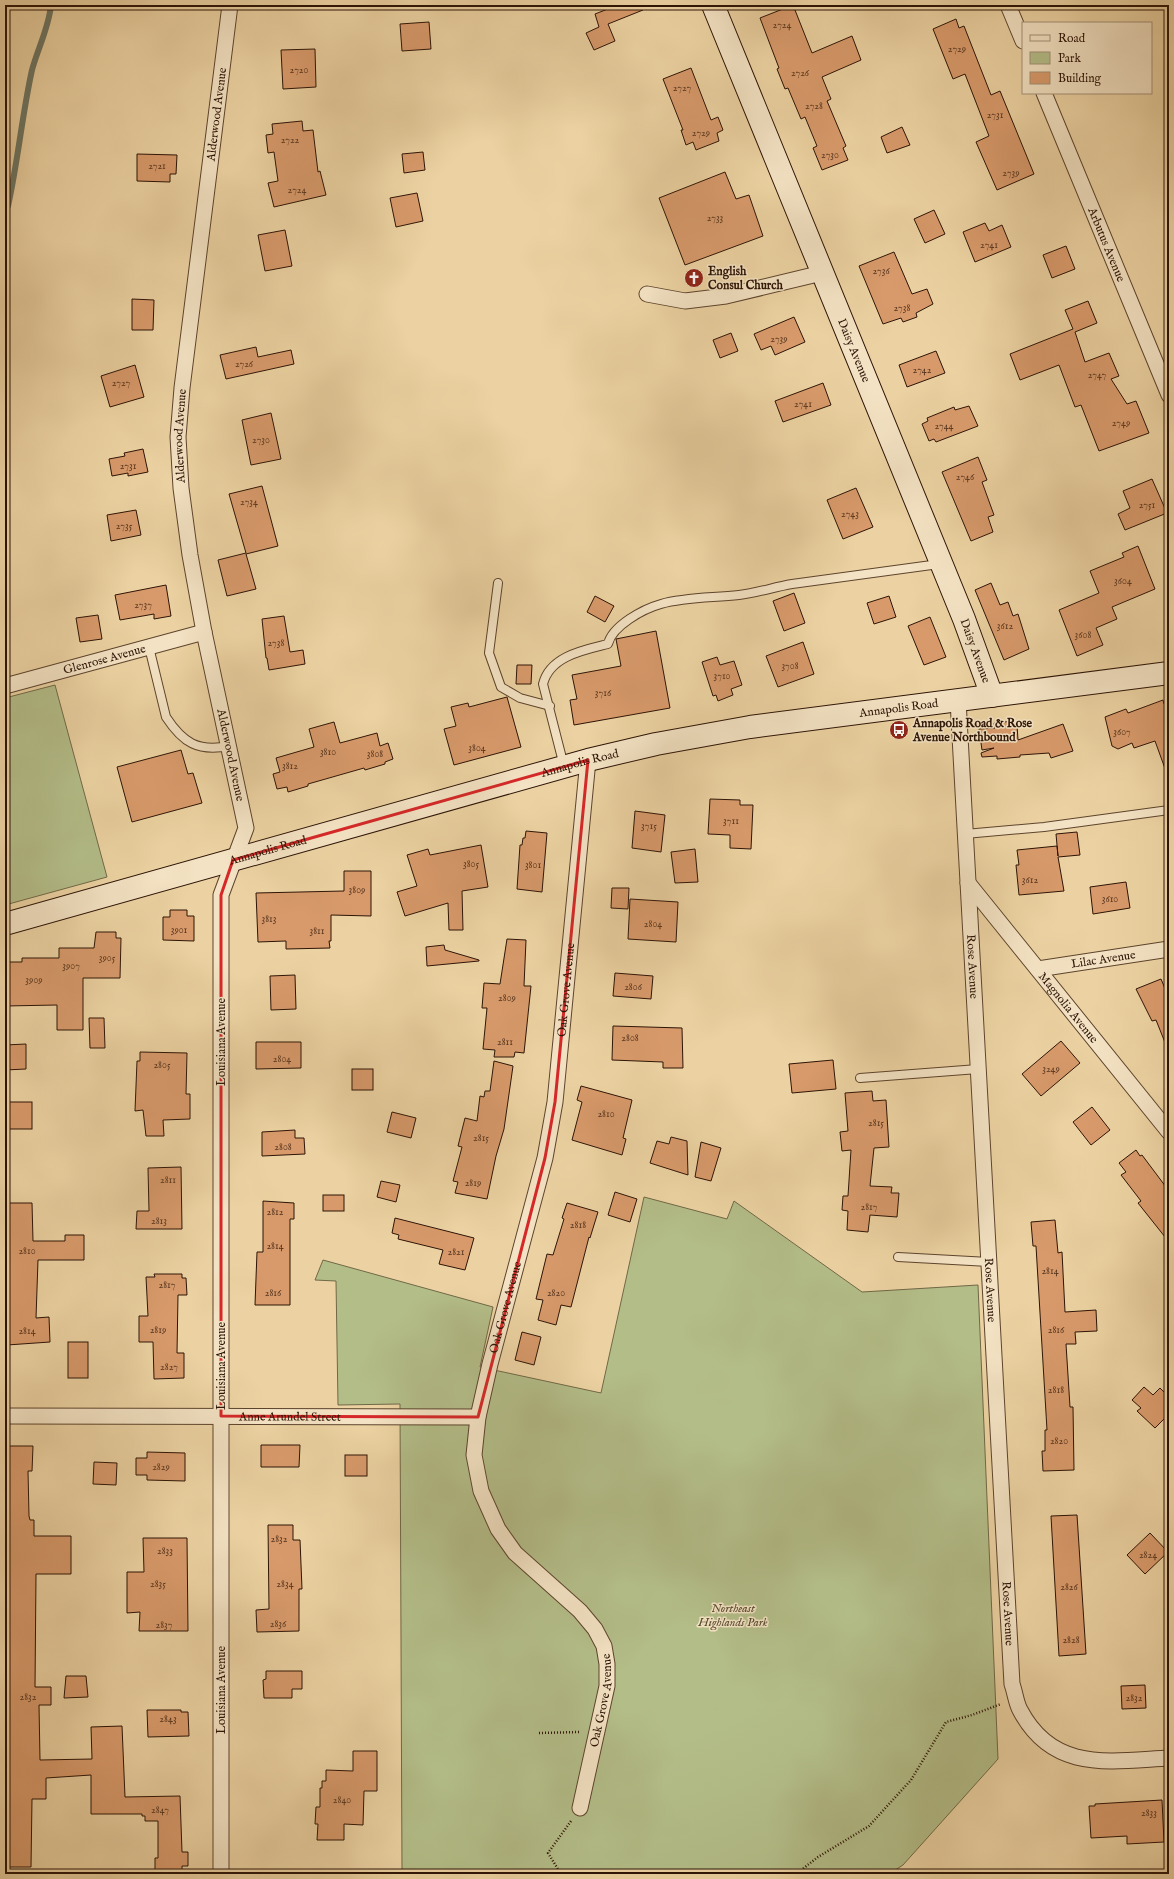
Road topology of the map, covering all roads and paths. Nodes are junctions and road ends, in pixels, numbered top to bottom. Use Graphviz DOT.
graph roads {
  1 [pos="230,5"];
  2 [pos="713,5"];
  3 [pos="1008,5"];
  4 [pos="1022,39"];
  5 [pos="1044,94"];
  6 [pos="822,273"];
  7 [pos="647,294"];
  8 [pos="1169,395"];
  9 [pos="941,564"];
  10 [pos="498,583"];
  11 [pos="204,632"];
  12 [pos="149,647"];
  13 [pos="1169,673"];
  14 [pos="5,686"];
  15 [pos="992,696"];
  16 [pos="958,700"];
  17 [pos="550,706"];
  18 [pos="229,746"];
  19 [pos="588,760"];
  20 [pos="564,767"];
  21 [pos="1169,810"];
  22 [pos="965,834"];
  23 [pos="233,860"];
  24 [pos="968,883"];
  25 [pos="5,924"];
  26 [pos="1169,949"];
  27 [pos="1038,969"];
  28 [pos="978,1068"];
  29 [pos="860,1078"];
  30 [pos="1169,1132"];
  31 [pos="898,1258"];
  32 [pos="989,1262"];
  33 [pos="5,1416"];
  34 [pos="221,1416"];
  35 [pos="478,1417"];
  36 [pos="1016,1698"];
  37 [pos="597,1731"];
  38 [pos="539,1733"];
  39 [pos="1169,1758"];
  40 [pos="580,1808"];
  41 [pos="221,1874"];
  42 [pos="561,1874"];
  43 [pos="796,1874"];
  1 -- 11 [label="street, Alderwood Avenue"];
  2 -- 6 [label="main road, Daisy Avenue"];
  3 -- 4 [label="street"];
  5 -- 8 [label="street, Arbutus Avenue"];
  6 -- 7 [label="street"];
  6 -- 9 [label="main road, Daisy Avenue"];
  9 -- 15 [label="main road, Daisy Avenue"];
  9 -- 17 [label="lane"];
  10 -- 17 [label="lane"];
  11 -- 12 [label="street, Glenrose Avenue"];
  11 -- 18 [label="street, Alderwood Avenue"];
  12 -- 14 [label="street, Glenrose Avenue"];
  12 -- 18 [label="lane"];
  13 -- 15 [label="main road, Annapolis Road"];
  15 -- 16 [label="main road, Annapolis Road"];
  16 -- 19 [label="main road, Annapolis Road"];
  16 -- 22 [label="street, Rose Avenue"];
  17 -- 20 [label="lane"];
  18 -- 23 [label="street, Alderwood Avenue"];
  19 -- 20 [label="main road, Annapolis Road"];
  19 -- 35 [label="street, Oak Grove Avenue"];
  20 -- 23 [label="main road, Annapolis Road"];
  21 -- 22 [label="lane"];
  22 -- 24 [label="street, Rose Avenue"];
  23 -- 25 [label="main road, Annapolis Road"];
  23 -- 34 [label="street, Louisiana Avenue"];
  24 -- 27 [label="street, Magnolia Avenue"];
  24 -- 28 [label="street, Rose Avenue"];
  26 -- 27 [label="street, Lilac Avenue"];
  27 -- 30 [label="street, Magnolia Avenue"];
  28 -- 29 [label="lane"];
  28 -- 32 [label="street, Rose Avenue"];
  31 -- 32 [label="lane"];
  32 -- 36 [label="street, Rose Avenue"];
  33 -- 34 [label="street, Anne Arundel Street"];
  34 -- 35 [label="street, Anne Arundel Street"];
  34 -- 41 [label="street, Louisiana Avenue"];
  35 -- 37 [label="street, Oak Grove Avenue"];
  36 -- 39 [label="street, Rose Avenue"];
  36 -- 43 [label="path"];
  37 -- 38 [label="path"];
  37 -- 40 [label="street, Oak Grove Avenue"];
  40 -- 42 [label="path"];
}
